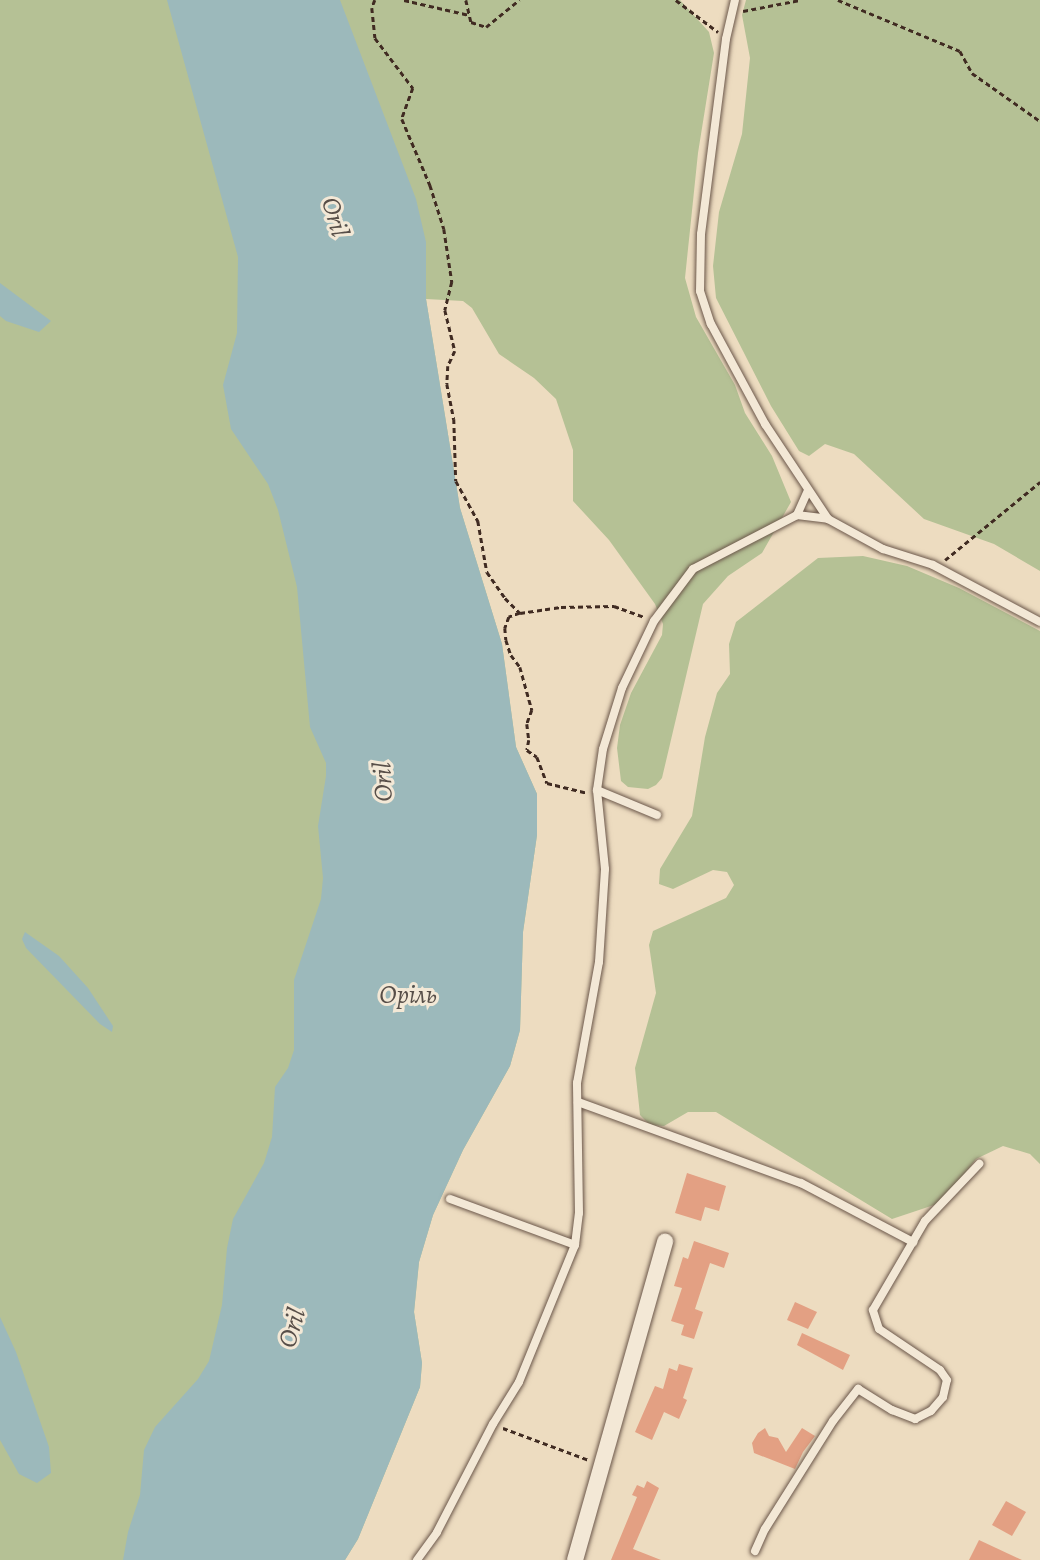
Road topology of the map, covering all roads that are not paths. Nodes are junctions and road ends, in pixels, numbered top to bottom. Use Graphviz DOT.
graph roads {
  1 [pos="735,0"];
  2 [pos="808,490"];
  3 [pos="797,515"];
  4 [pos="828,519"];
  5 [pos="1040,622"];
  6 [pos="597,793"];
  7 [pos="657,815"];
  8 [pos="578,1102"];
  9 [pos="979,1164"];
  10 [pos="450,1199"];
  11 [pos="665,1241"];
  12 [pos="913,1242"];
  13 [pos="575,1245"];
  14 [pos="755,1551"];
  15 [pos="417,1560"];
  16 [pos="575,1560"];
  1 -- 2 [label="lane"];
  2 -- 3 [label="lane"];
  2 -- 4 [label="lane"];
  3 -- 4 [label="lane"];
  3 -- 6 [label="lane"];
  4 -- 5 [label="lane"];
  6 -- 7 [label="lane"];
  6 -- 8 [label="lane"];
  8 -- 12 [label="lane"];
  8 -- 13 [label="lane"];
  9 -- 12 [label="lane"];
  10 -- 13 [label="lane"];
  11 -- 16 [label="street"];
  12 -- 14 [label="lane"];
  13 -- 15 [label="lane"];
}
